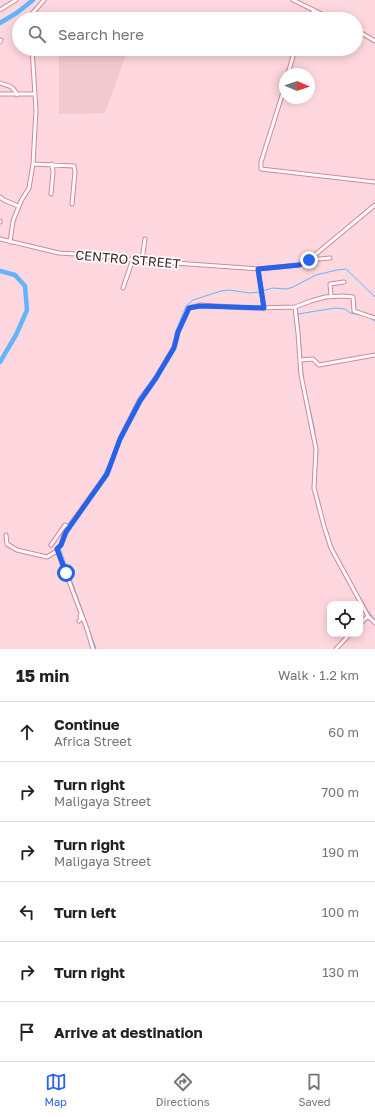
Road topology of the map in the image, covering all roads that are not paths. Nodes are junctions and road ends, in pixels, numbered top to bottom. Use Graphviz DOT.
graph roads {
  1 [pos="16,0"];
  2 [pos="44,0"];
  3 [pos="293,0"];
  4 [pos="0,10"];
  5 [pos="314,10"];
  6 [pos="34,12"];
  7 [pos="318,12"];
  8 [pos="363,34"];
  9 [pos="375,41"];
  10 [pos="32,56"];
  11 [pos="292,56"];
  12 [pos="289,68"];
  13 [pos="0,83"];
  14 [pos="0,94"];
  15 [pos="35,94"];
  16 [pos="17,95"];
  17 [pos="279,104"];
  18 [pos="33,164"];
  19 [pos="52,164"];
  20 [pos="375,182"];
  21 [pos="51,194"];
  22 [pos="0,197"];
  23 [pos="72,204"];
  24 [pos="375,204"];
  25 [pos="18,206"];
  26 [pos="0,239"];
  27 [pos="144,239"];
  28 [pos="10,242"];
  29 [pos="330,258"];
  30 [pos="133,259"];
  31 [pos="142,260"];
  32 [pos="309,260"];
  33 [pos="258,269"];
  34 [pos="344,282"];
  35 [pos="124,288"];
  36 [pos="331,296"];
  37 [pos="264,308"];
  38 [pos="295,308"];
  39 [pos="375,318"];
  40 [pos="375,355"];
  41 [pos="300,360"];
  42 [pos="68,526"];
  43 [pos="6,535"];
  44 [pos="50,545"];
  45 [pos="59,547"];
  46 [pos="82,614"];
  47 [pos="368,616"];
  48 [pos="79,621"];
  49 [pos="363,621"];
  50 [pos="375,623"];
  51 [pos="347,637"];
  52 [pos="93,649"];
  53 [pos="336,649"];
  1 -- 4 [label="street"];
  2 -- 6 [label="street"];
  3 -- 5 [label="street"];
  5 -- 7 [label="street"];
  8 -- 9 [label="street"];
  10 -- 15 [label="street"];
  11 -- 12 [label="street"];
  13 -- 16 [label="street"];
  14 -- 16 [label="street"];
  15 -- 16 [label="street"];
  15 -- 18 [label="street"];
  17 -- 20 [label="street"];
  18 -- 19 [label="street"];
  18 -- 25 [label="street"];
  19 -- 21 [label="street"];
  19 -- 23 [label="street"];
  22 -- 25 [label="street"];
  24 -- 32 [label="street"];
  25 -- 28 [label="street"];
  26 -- 28 [label="street, CENTRO STREET"];
  27 -- 31 [label="street"];
  28 -- 30 [label="street, CENTRO STREET"];
  29 -- 32 [label="street"];
  30 -- 31 [label="street, CENTRO STREET"];
  30 -- 35 [label="street"];
  31 -- 33 [label="street, CENTRO STREET"];
  32 -- 33 [label="street, CENTRO STREET"];
  33 -- 37 [label="street"];
  34 -- 36 [label="street"];
  36 -- 38 [label="street"];
  36 -- 39 [label="street"];
  37 -- 38 [label="street"];
  37 -- 42 [label="street"];
  38 -- 41 [label="street"];
  40 -- 41 [label="street"];
  41 -- 47 [label="street"];
  42 -- 44 [label="street"];
  42 -- 45 [label="street"];
  43 -- 45 [label="street"];
  45 -- 46 [label="street"];
  46 -- 48 [label="street"];
  46 -- 52 [label="street"];
  47 -- 49 [label="street"];
  47 -- 50 [label="street"];
  51 -- 53 [label="street"];
}
